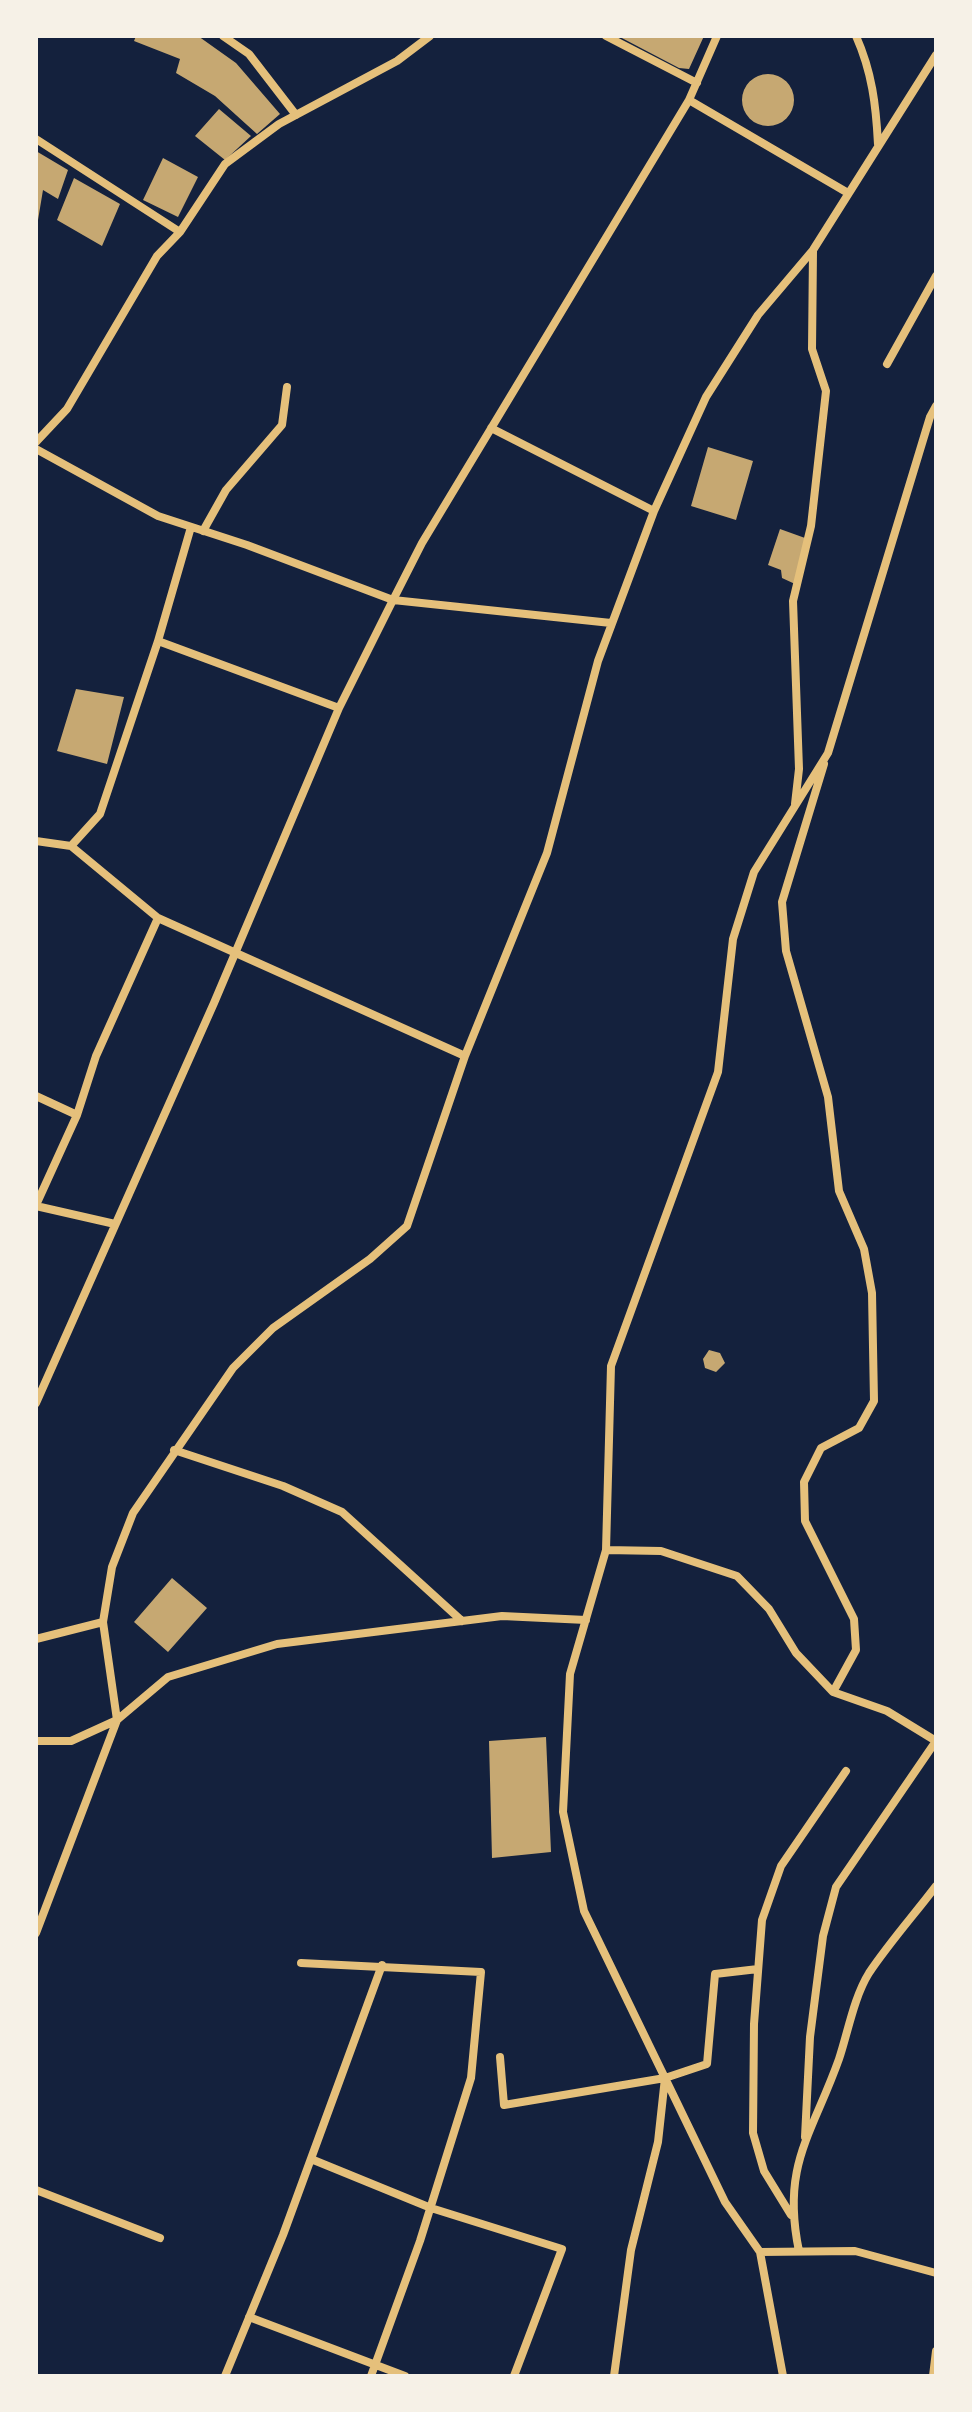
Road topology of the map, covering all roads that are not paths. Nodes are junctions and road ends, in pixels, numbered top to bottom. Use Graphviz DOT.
graph roads {
  1 [pos="223,36"];
  2 [pos="430,36"];
  3 [pos="606,36"];
  4 [pos="717,36"];
  5 [pos="856,36"];
  6 [pos="936,55"];
  7 [pos="697,83"];
  8 [pos="689,100"];
  9 [pos="296,115"];
  10 [pos="36,139"];
  11 [pos="878,146"];
  12 [pos="848,193"];
  13 [pos="180,232"];
  14 [pos="813,250"];
  15 [pos="936,276"];
  16 [pos="887,364"];
  17 [pos="287,387"];
  18 [pos="936,406"];
  19 [pos="491,428"];
  20 [pos="36,442"];
  21 [pos="36,449"];
  22 [pos="654,511"];
  23 [pos="191,527"];
  24 [pos="203,531"];
  25 [pos="393,600"];
  26 [pos="611,623"];
  27 [pos="158,641"];
  28 [pos="339,708"];
  29 [pos="828,753"];
  30 [pos="795,807"];
  31 [pos="36,841"];
  32 [pos="71,846"];
  33 [pos="158,918"];
  34 [pos="236,952"];
  35 [pos="465,1056"];
  36 [pos="36,1096"];
  37 [pos="77,1115"];
  38 [pos="36,1205"];
  39 [pos="115,1224"];
  40 [pos="41,1381"];
  41 [pos="36,1403"];
  42 [pos="174,1450"];
  43 [pos="606,1550"];
  44 [pos="586,1620"];
  45 [pos="462,1621"];
  46 [pos="103,1622"];
  47 [pos="36,1639"];
  48 [pos="833,1692"];
  49 [pos="117,1720"];
  50 [pos="36,1741"];
  51 [pos="936,1741"];
  52 [pos="846,1771"];
  53 [pos="936,1886"];
  54 [pos="36,1933"];
  55 [pos="301,1963"];
  56 [pos="382,1965"];
  57 [pos="758,1969"];
  58 [pos="500,2057"];
  59 [pos="665,2078"];
  60 [pos="805,2137"];
  61 [pos="311,2159"];
  62 [pos="36,2190"];
  63 [pos="431,2208"];
  64 [pos="791,2215"];
  65 [pos="160,2238"];
  66 [pos="799,2251"];
  67 [pos="760,2252"];
  68 [pos="936,2273"];
  69 [pos="249,2317"];
  70 [pos="936,2351"];
  71 [pos="375,2366"];
  72 [pos="225,2376"];
  73 [pos="371,2376"];
  74 [pos="405,2376"];
  75 [pos="514,2376"];
  76 [pos="614,2376"];
  77 [pos="783,2376"];
  78 [pos="933,2376"];
  1 -- 9 [label="street"];
  2 -- 9 [label="street"];
  3 -- 7 [label="street"];
  4 -- 7 [label="street"];
  5 -- 11 [label="street"];
  6 -- 11 [label="street"];
  7 -- 8 [label="street"];
  8 -- 12 [label="street"];
  8 -- 19 [label="street"];
  9 -- 13 [label="street"];
  10 -- 13 [label="street"];
  11 -- 12 [label="street"];
  12 -- 14 [label="street"];
  13 -- 20 [label="street"];
  14 -- 22 [label="street"];
  14 -- 30 [label="street"];
  15 -- 16 [label="street"];
  17 -- 24 [label="street"];
  18 -- 29 [label="street"];
  19 -- 22 [label="street"];
  19 -- 25 [label="street"];
  21 -- 23 [label="street"];
  22 -- 26 [label="street"];
  23 -- 24 [label="street"];
  23 -- 27 [label="street"];
  24 -- 25 [label="street"];
  25 -- 26 [label="street"];
  25 -- 28 [label="street"];
  26 -- 35 [label="street"];
  27 -- 28 [label="street"];
  27 -- 32 [label="street"];
  28 -- 34 [label="street"];
  29 -- 30 [label="street"];
  29 -- 48 [label="street"];
  30 -- 43 [label="street"];
  31 -- 32 [label="street"];
  32 -- 33 [label="street"];
  33 -- 34 [label="street"];
  33 -- 37 [label="street"];
  34 -- 35 [label="street"];
  34 -- 39 [label="street"];
  35 -- 42 [label="street"];
  36 -- 37 [label="street"];
  37 -- 38 [label="street"];
  38 -- 39 [label="street"];
  39 -- 40 [label="street"];
  40 -- 41 [label="street"];
  42 -- 45 [label="street"];
  42 -- 46 [label="street"];
  43 -- 44 [label="street"];
  43 -- 48 [label="street"];
  44 -- 45 [label="street"];
  44 -- 59 [label="street"];
  45 -- 49 [label="street"];
  46 -- 47 [label="street"];
  46 -- 49 [label="street"];
  48 -- 51 [label="street"];
  49 -- 50 [label="street"];
  49 -- 54 [label="street"];
  51 -- 60 [label="street"];
  52 -- 57 [label="street"];
  53 -- 60 [label="street"];
  55 -- 56 [label="street"];
  56 -- 61 [label="street"];
  56 -- 63 [label="street"];
  57 -- 59 [label="street"];
  57 -- 64 [label="street"];
  58 -- 59 [label="street"];
  59 -- 67 [label="street"];
  59 -- 76 [label="street"];
  60 -- 64 [label="street"];
  61 -- 63 [label="street"];
  61 -- 69 [label="street"];
  62 -- 65 [label="street"];
  63 -- 71 [label="street"];
  63 -- 75 [label="street"];
  64 -- 66 [label="street"];
  66 -- 67 [label="street"];
  66 -- 68 [label="street"];
  67 -- 77 [label="street"];
  69 -- 71 [label="street"];
  69 -- 72 [label="street"];
  70 -- 78 [label="street"];
  71 -- 73 [label="street"];
  71 -- 74 [label="street"];
}
